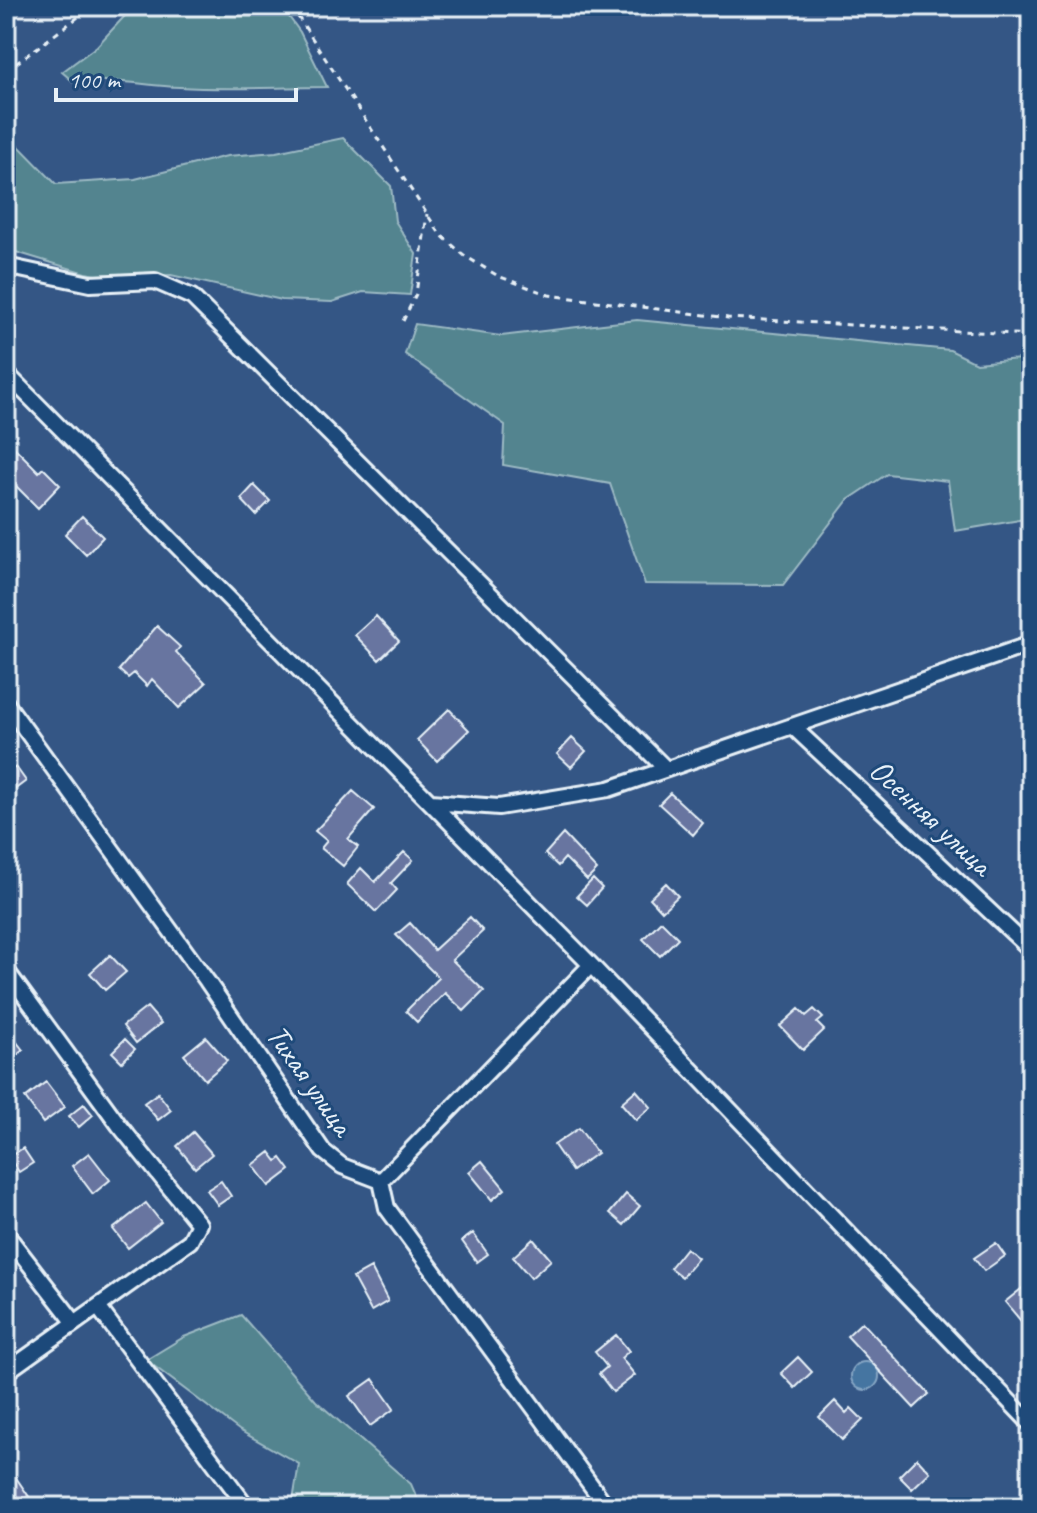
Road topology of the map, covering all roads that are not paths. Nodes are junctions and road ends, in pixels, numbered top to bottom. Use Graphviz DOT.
graph roads {
  1 [pos="6,266"];
  2 [pos="6,373"];
  3 [pos="1031,644"];
  4 [pos="6,703"];
  5 [pos="792,726"];
  6 [pos="666,769"];
  7 [pos="431,802"];
  8 [pos="1031,950"];
  9 [pos="591,965"];
  10 [pos="6,970"];
  11 [pos="381,1181"];
  12 [pos="6,1234"];
  13 [pos="98,1307"];
  14 [pos="75,1323"];
  15 [pos="6,1372"];
  16 [pos="1031,1424"];
  17 [pos="247,1507"];
  18 [pos="607,1507"];
  1 -- 6 [label="street"];
  2 -- 7 [label="street"];
  3 -- 5 [label="street"];
  4 -- 11 [label="street, Тихая улица"];
  5 -- 6 [label="street"];
  5 -- 8 [label="street, Осенняя улица"];
  6 -- 7 [label="street"];
  7 -- 9 [label="street"];
  9 -- 11 [label="street"];
  9 -- 16 [label="street"];
  10 -- 13 [label="street"];
  11 -- 18 [label="street"];
  12 -- 14 [label="street"];
  13 -- 14 [label="street"];
  13 -- 17 [label="street"];
  14 -- 15 [label="street"];
}
